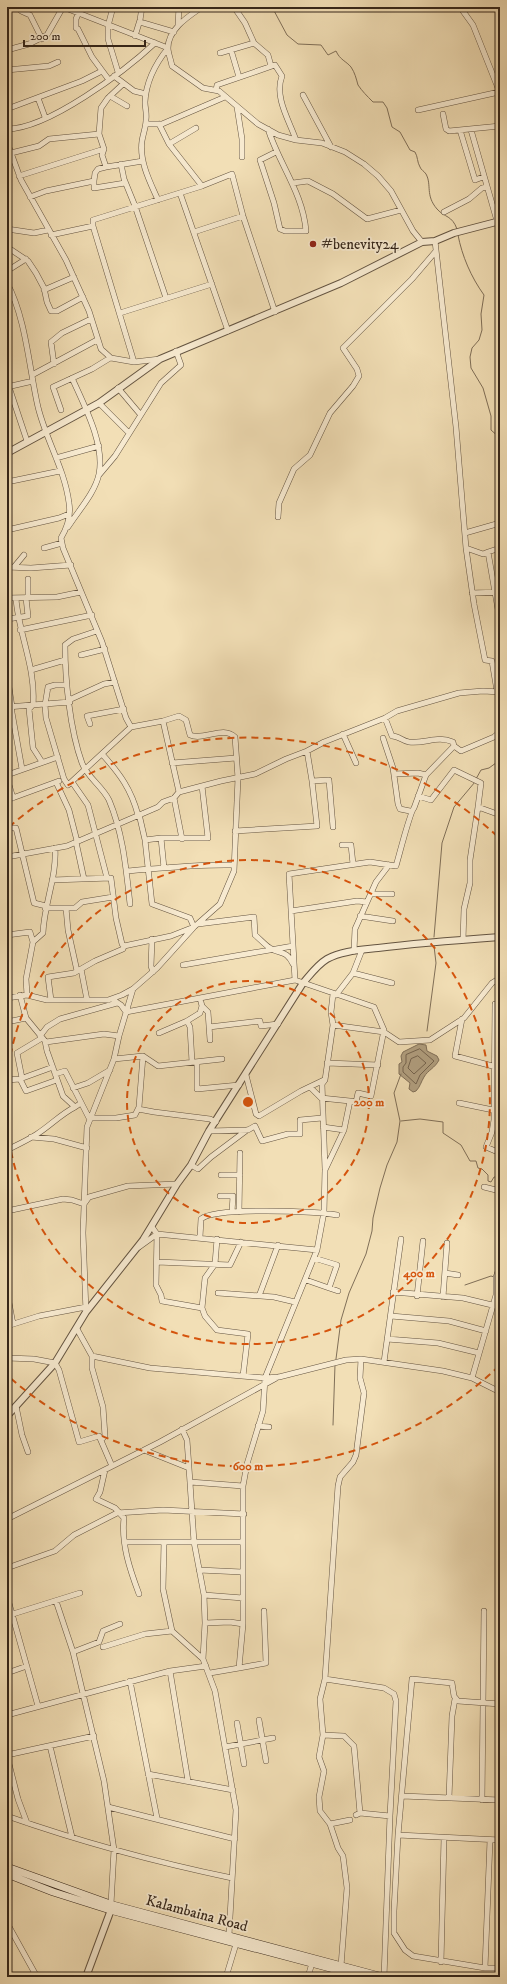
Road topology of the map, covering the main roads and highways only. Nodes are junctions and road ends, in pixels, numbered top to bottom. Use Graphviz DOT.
graph roads {
  1 [pos="7,1867"];
  2 [pos="7,1874"];
  3 [pos="112,1906"];
  4 [pos="364,1977"];
  5 [pos="383,1977"];
  1 -- 3 [label="main road, Kalambaina Road"];
  2 -- 3 [label="main road, Kalambaina Road"];
  3 -- 4 [label="main road, Kalambaina Road"];
  3 -- 5 [label="main road, Kalambaina Road"];
}
